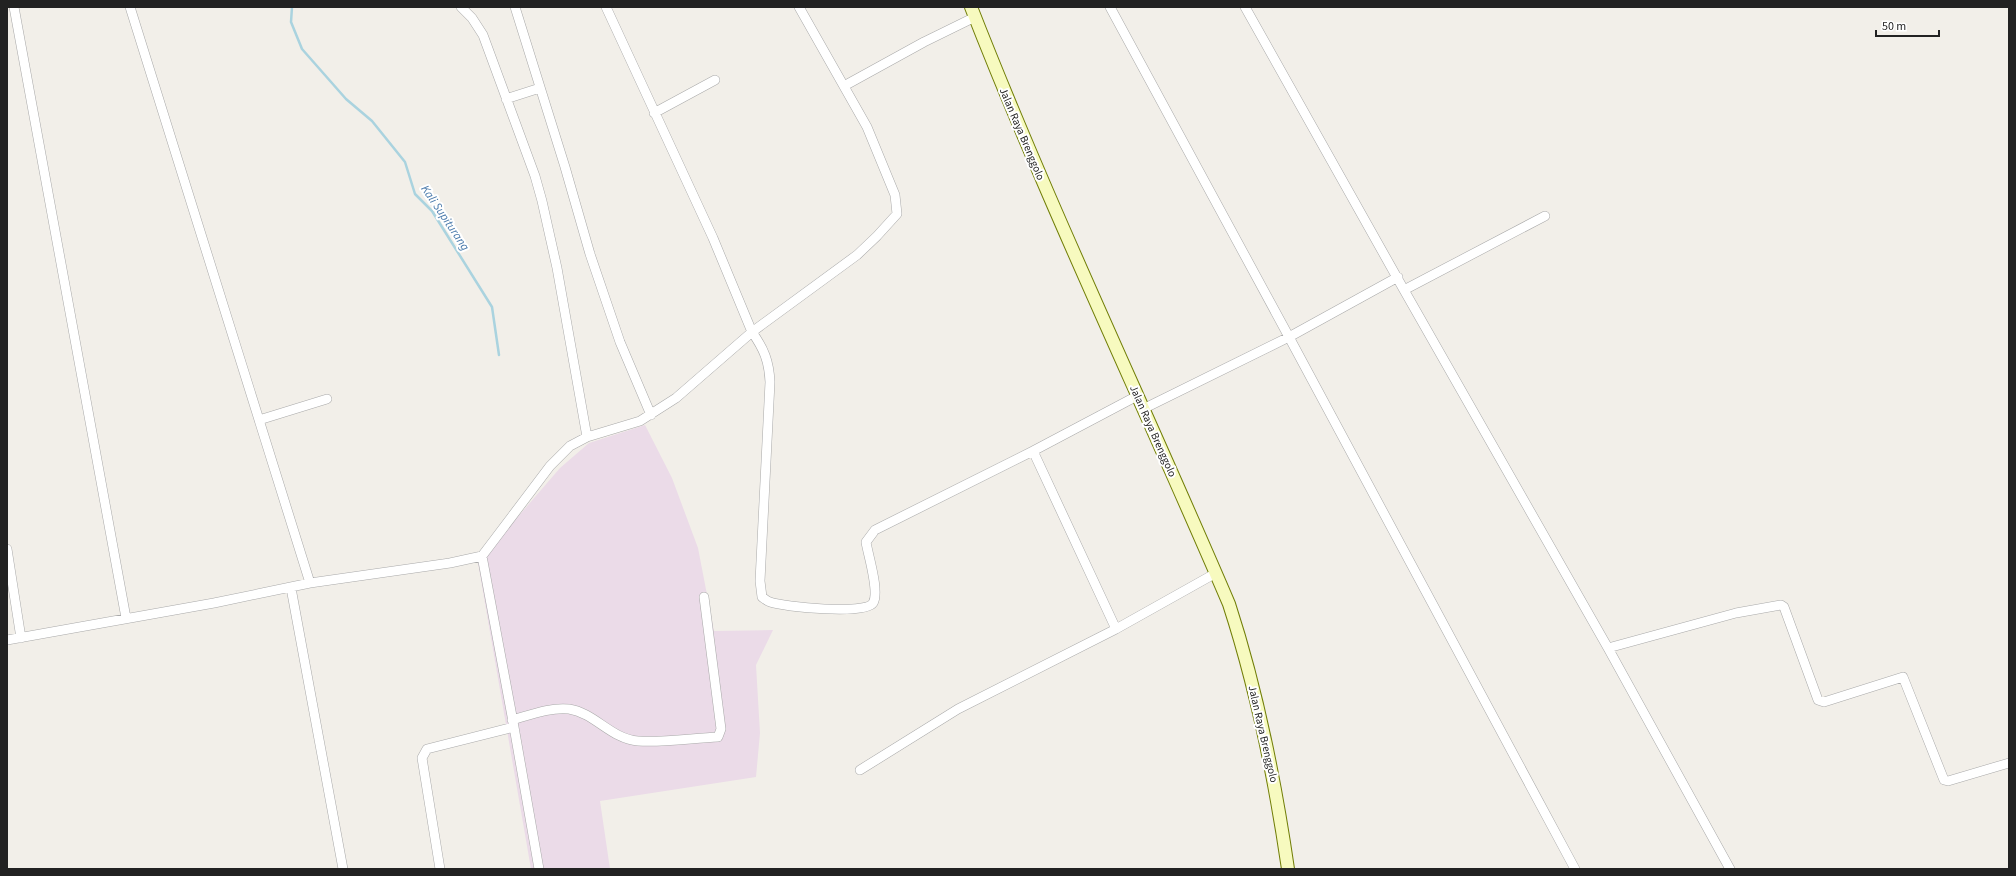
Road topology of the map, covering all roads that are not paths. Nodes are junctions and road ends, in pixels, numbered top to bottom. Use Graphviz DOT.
graph roads {
  1 [pos="14,7"];
  2 [pos="130,7"];
  3 [pos="461,7"];
  4 [pos="515,7"];
  5 [pos="606,7"];
  6 [pos="799,7"];
  7 [pos="1110,7"];
  8 [pos="1245,7"];
  9 [pos="973,12"];
  10 [pos="715,80"];
  11 [pos="844,86"];
  12 [pos="540,88"];
  13 [pos="506,99"];
  14 [pos="654,113"];
  15 [pos="1545,216"];
  16 [pos="1398,277"];
  17 [pos="1404,290"];
  18 [pos="752,332"];
  19 [pos="1289,336"];
  20 [pos="1137,396"];
  21 [pos="327,399"];
  22 [pos="1143,409"];
  23 [pos="651,415"];
  24 [pos="259,420"];
  25 [pos="587,437"];
  26 [pos="1033,451"];
  27 [pos="7,549"];
  28 [pos="482,556"];
  29 [pos="1216,573"];
  30 [pos="310,583"];
  31 [pos="291,588"];
  32 [pos="704,597"];
  33 [pos="126,618"];
  34 [pos="1116,629"];
  35 [pos="21,638"];
  36 [pos="7,640"];
  37 [pos="1608,648"];
  38 [pos="513,724"];
  39 [pos="2009,764"];
  40 [pos="860,770"];
  41 [pos="343,869"];
  42 [pos="440,869"];
  43 [pos="539,869"];
  44 [pos="1288,869"];
  45 [pos="1576,869"];
  46 [pos="1730,869"];
  1 -- 33 [label="street"];
  2 -- 24 [label="street"];
  3 -- 13 [label="street"];
  4 -- 12 [label="street"];
  5 -- 14 [label="street"];
  6 -- 11 [label="street"];
  7 -- 19 [label="street"];
  8 -- 16 [label="street"];
  9 -- 11 [label="street"];
  9 -- 20 [label="main road, Jalan Raya Brenggolo"];
  10 -- 14 [label="street"];
  11 -- 18 [label="street"];
  12 -- 13 [label="street"];
  12 -- 23 [label="street"];
  13 -- 25 [label="street"];
  14 -- 18 [label="street"];
  15 -- 17 [label="street"];
  16 -- 17 [label="street"];
  16 -- 19 [label="street"];
  17 -- 37 [label="street"];
  18 -- 23 [label="street"];
  18 -- 26 [label="street"];
  19 -- 22 [label="street"];
  19 -- 45 [label="street"];
  20 -- 22 [label="main road, Jalan Raya Brenggolo"];
  20 -- 26 [label="street"];
  21 -- 24 [label="street"];
  22 -- 29 [label="main road, Jalan Raya Brenggolo"];
  23 -- 25 [label="street"];
  24 -- 30 [label="street"];
  25 -- 28 [label="street"];
  26 -- 34 [label="street"];
  27 -- 35 [label="street"];
  28 -- 30 [label="street"];
  28 -- 38 [label="street"];
  29 -- 34 [label="street"];
  29 -- 44 [label="main road, Jalan Raya Brenggolo"];
  30 -- 31 [label="street"];
  31 -- 33 [label="street"];
  31 -- 41 [label="street"];
  32 -- 38 [label="street"];
  33 -- 35 [label="street"];
  34 -- 40 [label="street"];
  35 -- 36 [label="street"];
  37 -- 39 [label="street"];
  37 -- 46 [label="street"];
  38 -- 42 [label="street"];
  38 -- 43 [label="street"];
}
